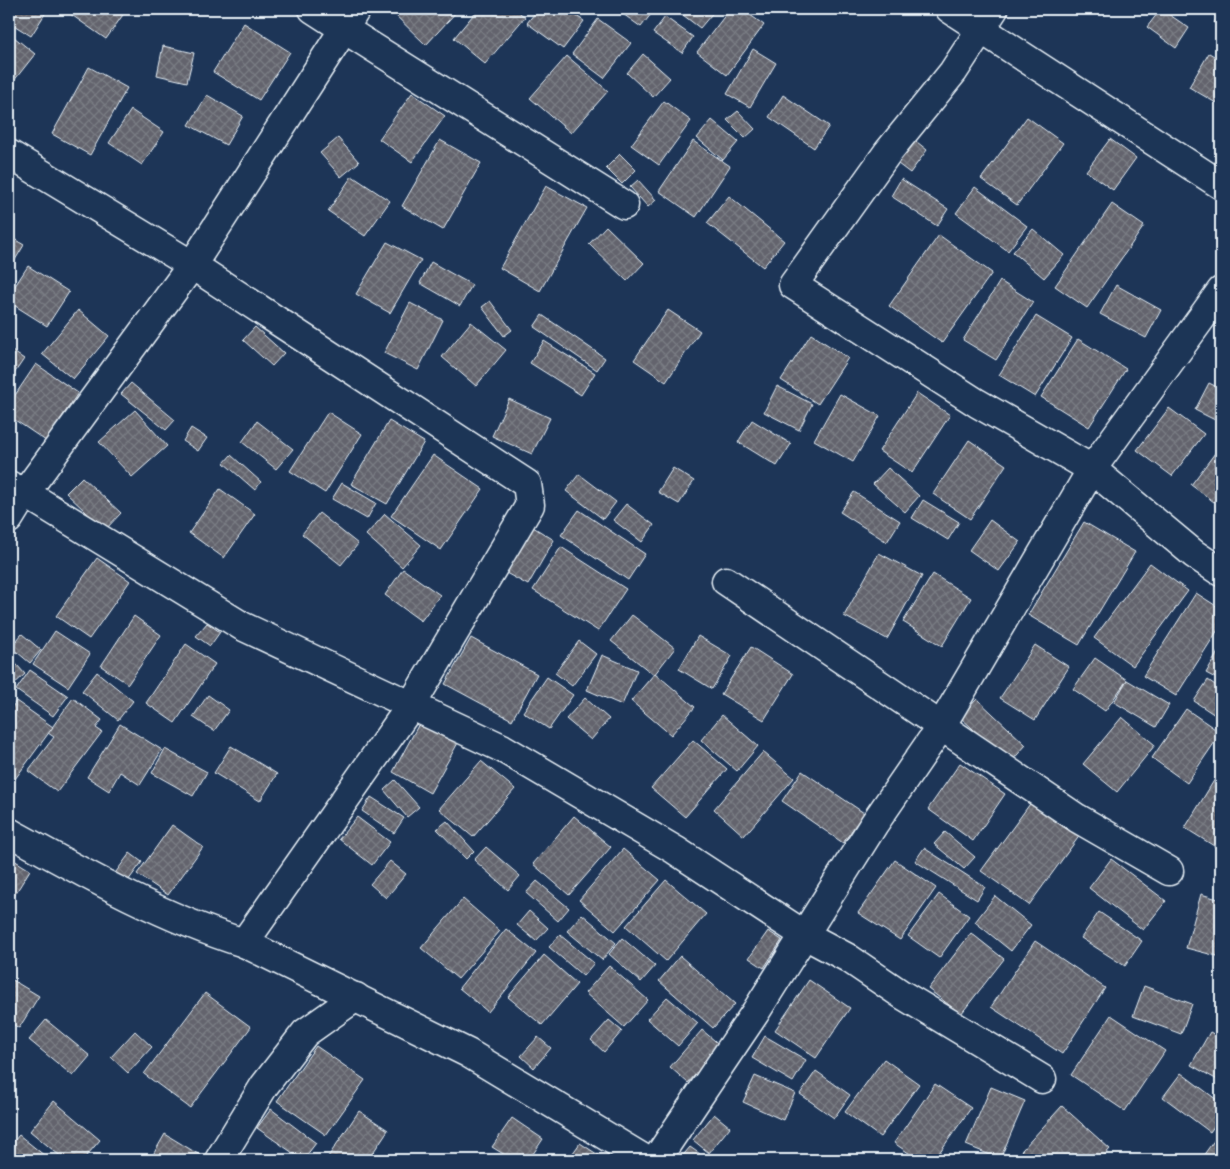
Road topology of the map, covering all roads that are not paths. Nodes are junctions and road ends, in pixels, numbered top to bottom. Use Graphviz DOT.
graph roads {
  1 [pos="312,9"];
  2 [pos="950,9"];
  3 [pos="350,19"];
  4 [pos="988,19"];
  5 [pos="9,154"];
  6 [pos="1221,185"];
  7 [pos="624,205"];
  8 [pos="192,265"];
  9 [pos="1221,291"];
  10 [pos="1092,468"];
  11 [pos="17,489"];
  12 [pos="9,519"];
  13 [pos="1221,572"];
  14 [pos="726,581"];
  15 [pos="412,704"];
  16 [pos="940,728"];
  17 [pos="9,832"];
  18 [pos="1169,871"];
  19 [pos="803,934"];
  20 [pos="244,943"];
  21 [pos="356,997"];
  22 [pos="1042,1079"];
  23 [pos="219,1160"];
  24 [pos="646,1160"];
  25 [pos="656,1160"];
  1 -- 3 [label="street"];
  2 -- 4 [label="street"];
  3 -- 7 [label="street"];
  3 -- 8 [label="street"];
  4 -- 6 [label="street"];
  4 -- 10 [label="street"];
  5 -- 8 [label="street"];
  8 -- 11 [label="street"];
  8 -- 15 [label="street"];
  9 -- 10 [label="street"];
  10 -- 13 [label="street"];
  10 -- 16 [label="street"];
  11 -- 12 [label="street"];
  11 -- 15 [label="street"];
  14 -- 16 [label="street"];
  15 -- 19 [label="street"];
  15 -- 20 [label="street"];
  16 -- 18 [label="street"];
  16 -- 19 [label="street"];
  17 -- 20 [label="street"];
  19 -- 22 [label="street"];
  19 -- 25 [label="street"];
  20 -- 21 [label="street"];
  21 -- 23 [label="street"];
  21 -- 24 [label="street"];
}
